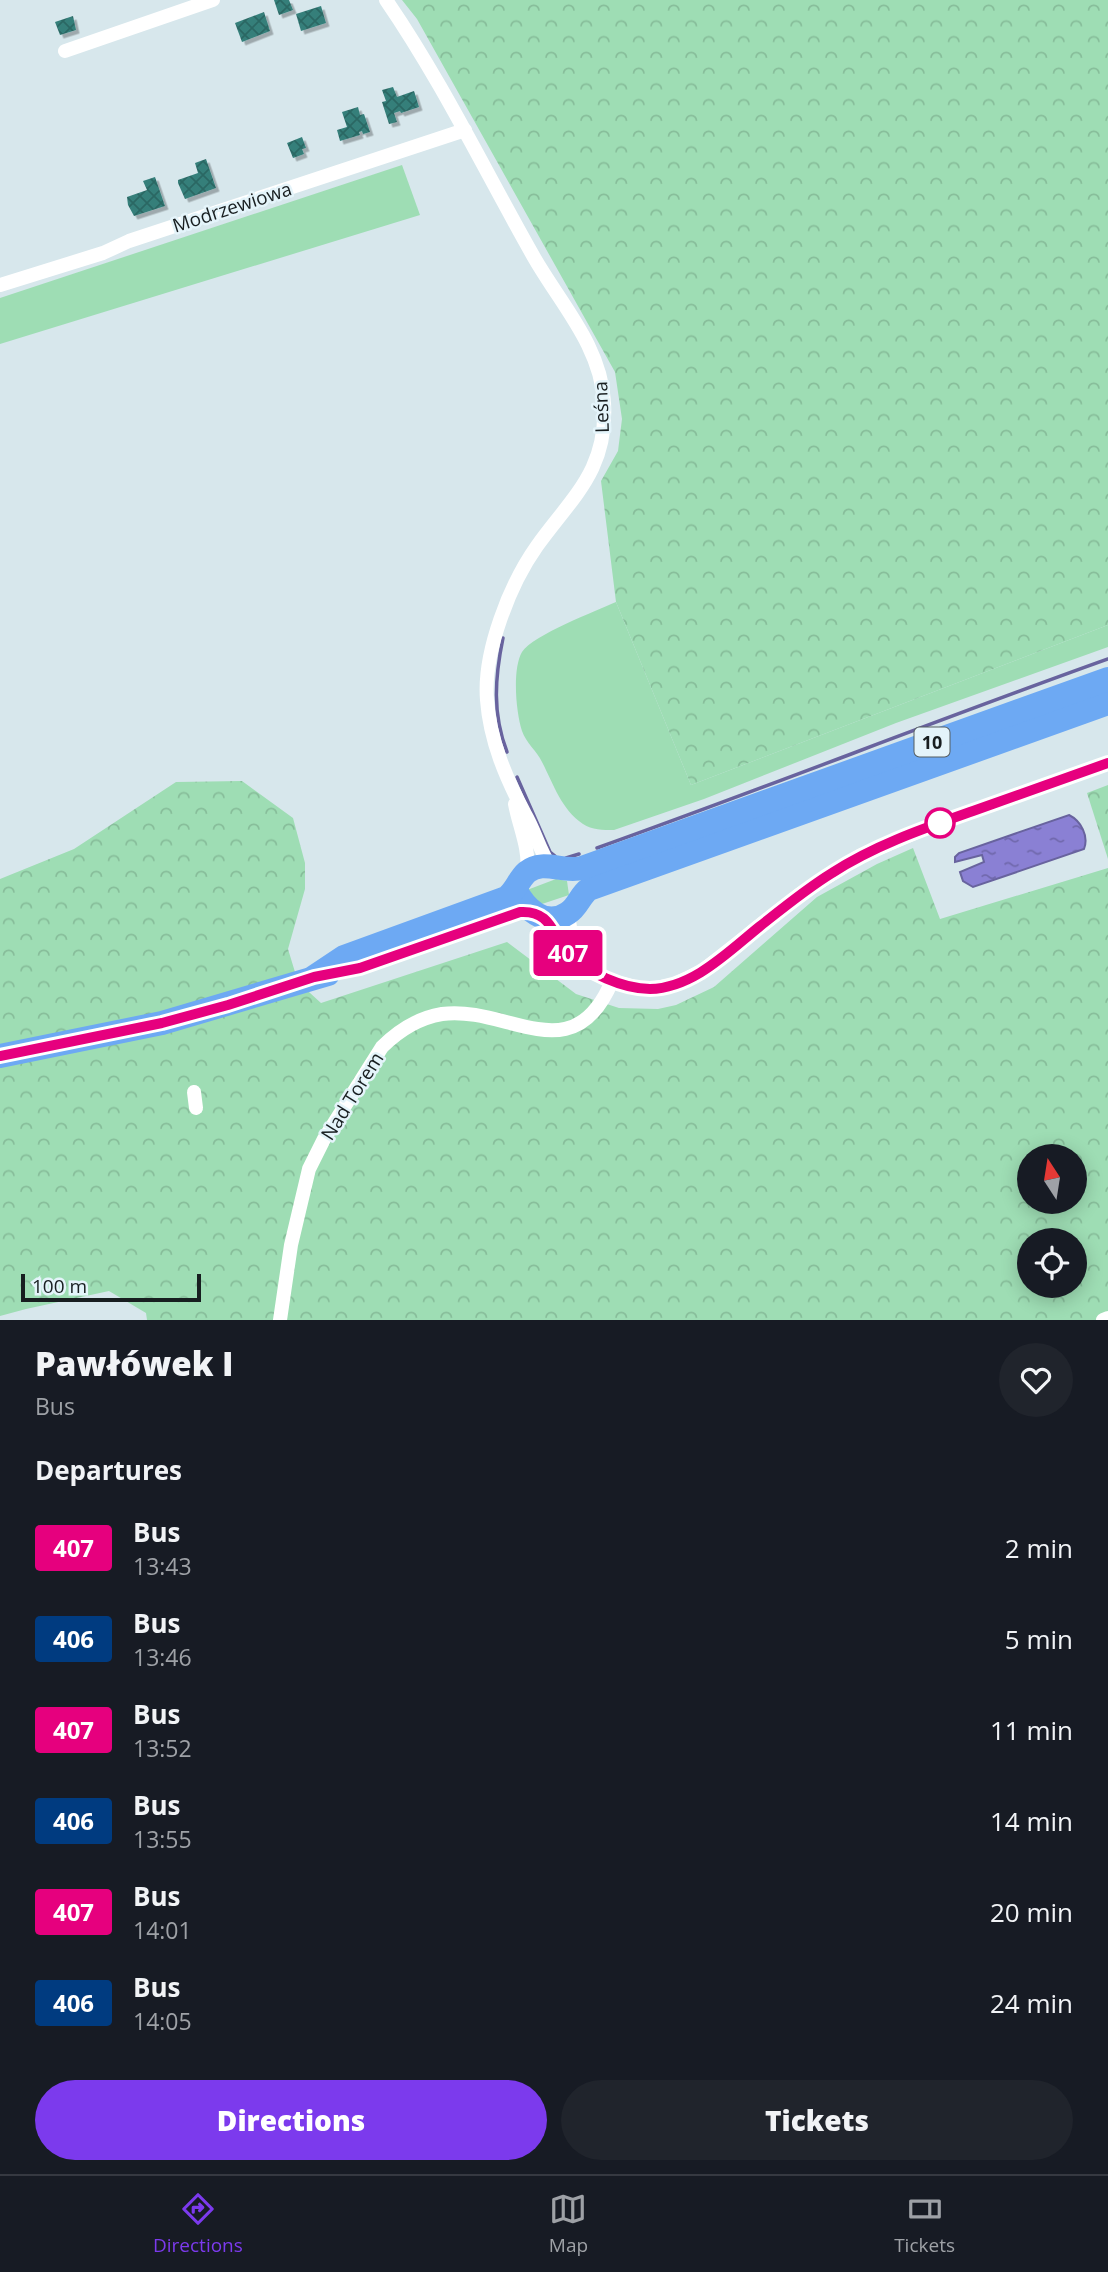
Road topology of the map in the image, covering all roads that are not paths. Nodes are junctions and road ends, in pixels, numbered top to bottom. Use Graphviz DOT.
graph roads {
  1 [pos="213,0"];
  2 [pos="386,0"];
  3 [pos="65,51"];
  4 [pos="465,130"];
  5 [pos="0,285"];
  6 [pos="1108,679"];
  7 [pos="1108,703"];
  8 [pos="1108,763"];
  9 [pos="514,796"];
  10 [pos="539,874"];
  11 [pos="574,905"];
  12 [pos="537,915"];
  13 [pos="586,965"];
  14 [pos="314,977"];
  15 [pos="612,981"];
  16 [pos="0,1056"];
  17 [pos="194,1092"];
  18 [pos="196,1108"];
  19 [pos="1108,1318"];
  20 [pos="280,1320"];
  21 [pos="1103,1320"];
  1 -- 3 [label="street"];
  2 -- 4 [label="street, Leśna"];
  4 -- 5 [label="street, Modrzewiowa"];
  4 -- 9 [label="street, Leśna"];
  6 -- 10 [label="highway, 10"];
  7 -- 11 [label="highway, 10"];
  8 -- 15 [label="street"];
  9 -- 10 [label="street, Leśna"];
  9 -- 10 [label="street, Leśna"];
  10 -- 11 [label="highway"];
  10 -- 12 [label="highway"];
  10 -- 14 [label="highway, 10"];
  11 -- 12 [label="highway, 10"];
  11 -- 13 [label="street"];
  12 -- 13 [label="street"];
  12 -- 14 [label="highway, 10"];
  13 -- 15 [label="street"];
  14 -- 16 [label="highway, 10"];
  15 -- 20 [label="street, Nad Torem"];
  17 -- 18 [label="street"];
  19 -- 21 [label="street"];
}
